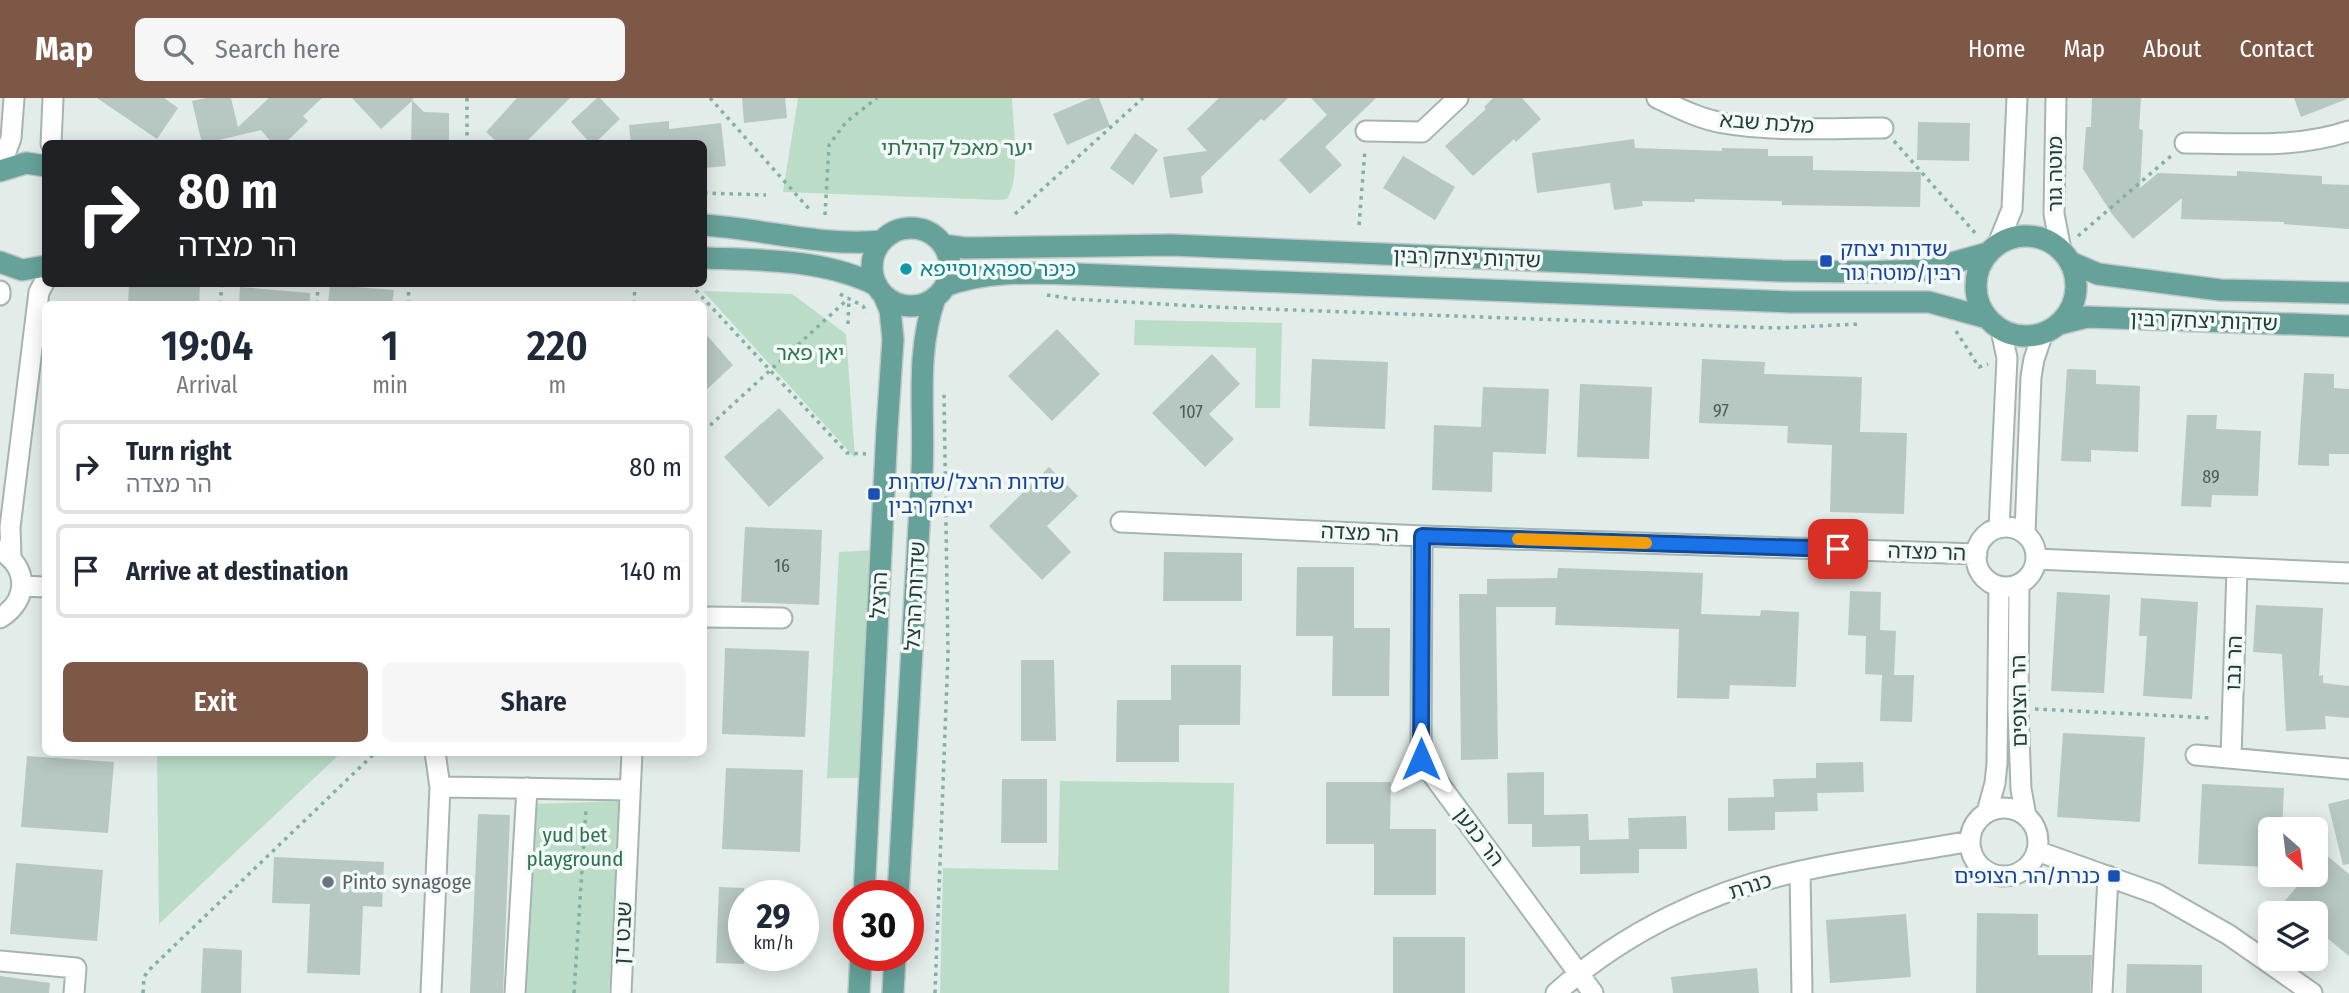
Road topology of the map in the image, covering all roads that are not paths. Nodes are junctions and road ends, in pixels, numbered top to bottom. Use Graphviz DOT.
graph roads {
  1 [pos="14,98"];
  2 [pos="53,98"];
  3 [pos="1458,98"];
  4 [pos="1657,98"];
  5 [pos="2017,98"];
  6 [pos="2056,98"];
  7 [pos="1882,128"];
  8 [pos="1366,131"];
  9 [pos="2349,131"];
  10 [pos="51,140"];
  11 [pos="2185,143"];
  12 [pos="42,165"];
  13 [pos="0,170"];
  14 [pos="707,225"];
  15 [pos="882,241"];
  16 [pos="943,245"];
  17 [pos="1993,249"];
  18 [pos="2066,256"];
  19 [pos="707,258"];
  20 [pos="0,261"];
  21 [pos="42,267"];
  22 [pos="42,286"];
  23 [pos="880,290"];
  24 [pos="940,292"];
  25 [pos="2349,293"];
  26 [pos="1994,324"];
  27 [pos="2349,326"];
  28 [pos="2051,328"];
  29 [pos="1121,522"];
  30 [pos="1999,528"];
  31 [pos="2025,533"];
  32 [pos="1422,536"];
  33 [pos="5,553"];
  34 [pos="1977,554"];
  35 [pos="2036,559"];
  36 [pos="2237,569"];
  37 [pos="2349,573"];
  38 [pos="2019,584"];
  39 [pos="22,586"];
  40 [pos="1999,586"];
  41 [pos="42,587"];
  42 [pos="707,617"];
  43 [pos="0,618"];
  44 [pos="782,618"];
  45 [pos="2196,755"];
  46 [pos="436,756"];
  47 [pos="632,756"];
  48 [pos="2231,757"];
  49 [pos="2349,769"];
  50 [pos="440,787"];
  51 [pos="527,788"];
  52 [pos="630,790"];
  53 [pos="1987,812"];
  54 [pos="2026,816"];
  55 [pos="1970,841"];
  56 [pos="2037,851"];
  57 [pos="1800,871"];
  58 [pos="2108,876"];
  59 [pos="865,880"];
  60 [pos="899,880"];
  61 [pos="0,961"];
  62 [pos="860,971"];
  63 [pos="894,971"];
  64 [pos="1580,972"];
  65 [pos="74,993"];
  66 [pos="431,993"];
  67 [pos="516,993"];
  68 [pos="621,993"];
  69 [pos="859,993"];
  70 [pos="893,993"];
  71 [pos="1556,993"];
  72 [pos="1593,993"];
  73 [pos="1802,993"];
  74 [pos="2102,993"];
  75 [pos="2312,993"];
  1 -- 13 [label="street"];
  2 -- 10 [label="street"];
  3 -- 8 [label="street"];
  4 -- 7 [label="street, מלכת שבא"];
  5 -- 17 [label="street, מוטה גור"];
  6 -- 18 [label="street, מוטה גור"];
  9 -- 11 [label="street"];
  12 -- 13 [label="main road"];
  14 -- 15 [label="main road"];
  15 -- 16 [label="main road"];
  15 -- 23 [label="main road"];
  16 -- 17 [label="main road, שדרות יצחק רבין"];
  16 -- 24 [label="main road"];
  17 -- 18 [label="main road"];
  17 -- 26 [label="main road"];
  18 -- 25 [label="main road, שדרות יצחק רבין"];
  18 -- 28 [label="main road"];
  19 -- 23 [label="main road"];
  20 -- 21 [label="main road"];
  22 -- 33 [label="street"];
  23 -- 24 [label="main road"];
  23 -- 59 [label="main road, הרצל"];
  24 -- 26 [label="main road, שדרות יצחק רבין"];
  24 -- 60 [label="main road, שדרות הרצל"];
  26 -- 28 [label="main road"];
  26 -- 30 [label="street"];
  27 -- 28 [label="main road, שדרות יצחק רבין"];
  28 -- 31 [label="street"];
  29 -- 32 [label="street, הר מצדה"];
  30 -- 31 [label="street"];
  30 -- 34 [label="street"];
  31 -- 35 [label="street"];
  32 -- 34 [label="street, הר מצדה"];
  32 -- 64 [label="street, הר כנען"];
  33 -- 39 [label="street"];
  34 -- 40 [label="street"];
  35 -- 36 [label="street"];
  35 -- 38 [label="street"];
  36 -- 37 [label="street"];
  36 -- 48 [label="street, הר נבו"];
  38 -- 40 [label="street"];
  38 -- 54 [label="street, הר הצופים"];
  39 -- 41 [label="street"];
  39 -- 43 [label="street"];
  40 -- 53 [label="street, הר הצופים"];
  42 -- 44 [label="street"];
  45 -- 48 [label="street"];
  46 -- 50 [label="street"];
  47 -- 52 [label="street, שבט דן"];
  48 -- 49 [label="street"];
  50 -- 51 [label="street"];
  50 -- 66 [label="street"];
  51 -- 52 [label="street"];
  51 -- 67 [label="street"];
  52 -- 68 [label="street, שבט דן"];
  53 -- 54 [label="street"];
  53 -- 55 [label="street"];
  54 -- 56 [label="street"];
  55 -- 56 [label="street"];
  55 -- 57 [label="street, כנרת"];
  56 -- 58 [label="street"];
  57 -- 64 [label="street, כנרת"];
  57 -- 73 [label="street"];
  58 -- 74 [label="street"];
  58 -- 75 [label="street"];
  61 -- 65 [label="street"];
  62 -- 69 [label="main road"];
  63 -- 70 [label="main road"];
  64 -- 71 [label="street, כנרת"];
  64 -- 72 [label="street, הר כנען"];
}
